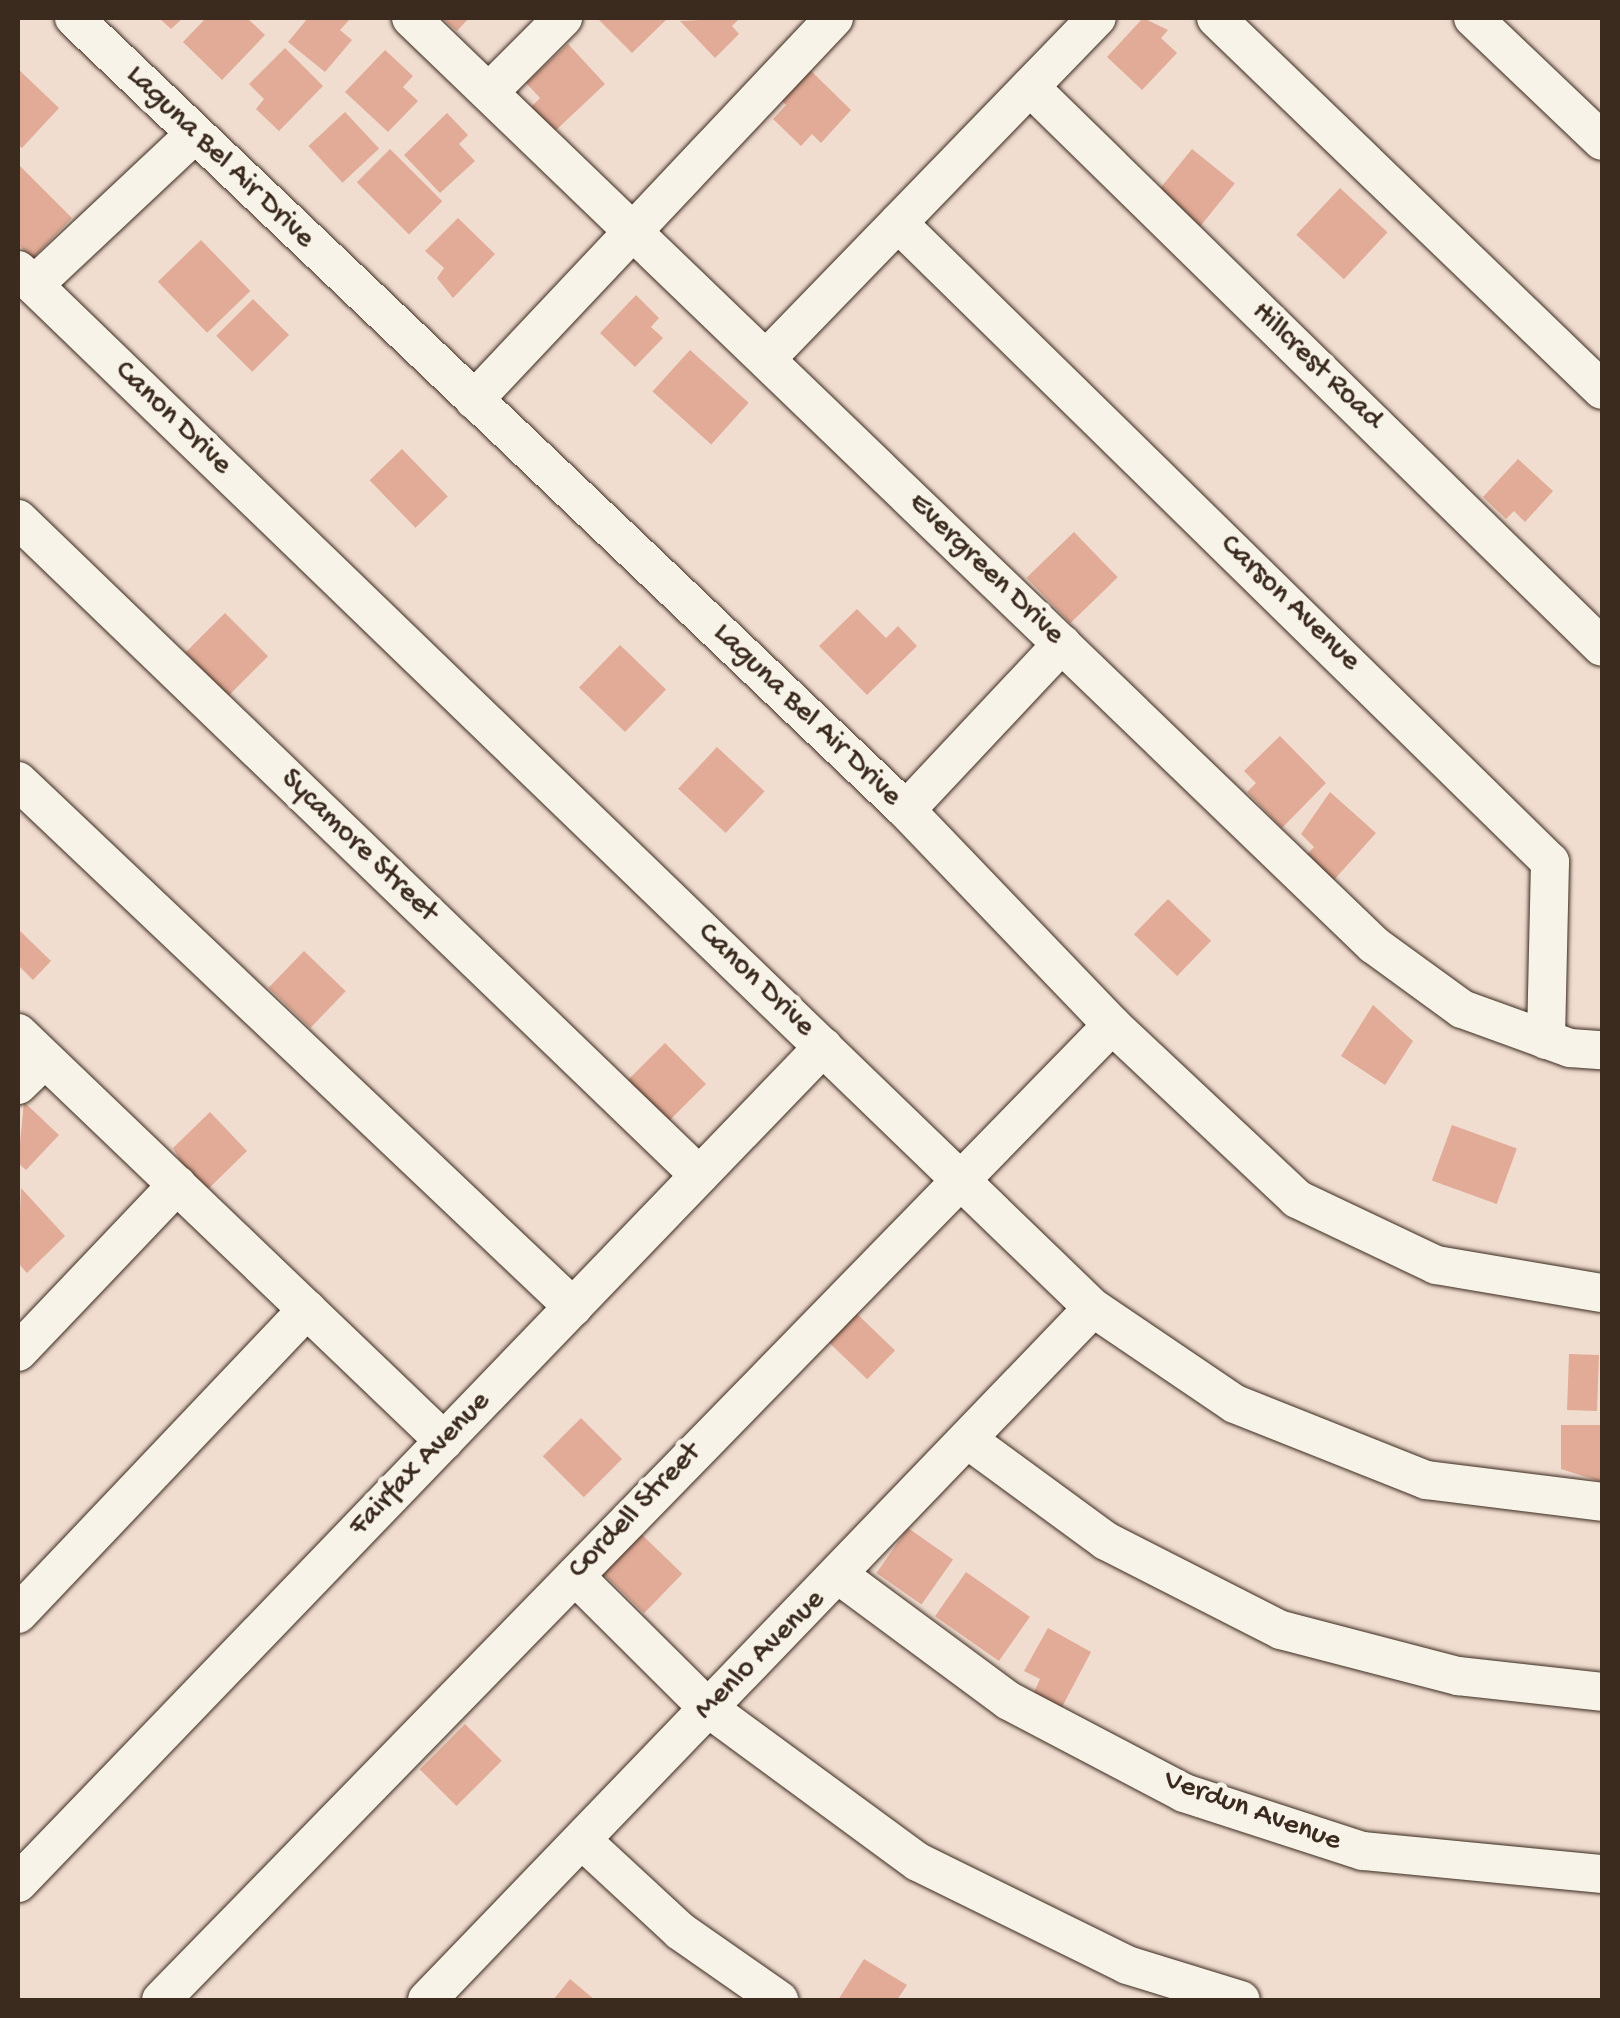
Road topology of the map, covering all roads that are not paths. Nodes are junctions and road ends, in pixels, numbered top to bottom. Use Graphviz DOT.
graph roads {
  1 [pos="74,18"];
  2 [pos="411,18"];
  3 [pos="562,18"];
  4 [pos="834,18"];
  5 [pos="1097,18"];
  6 [pos="1216,18"];
  7 [pos="1473,18"];
  8 [pos="1030,87"];
  9 [pos="489,92"];
  10 [pos="194,135"];
  11 [pos="1602,141"];
  12 [pos="898,224"];
  13 [pos="634,229"];
  14 [pos="26,278"];
  15 [pos="767,358"];
  16 [pos="1602,390"];
  17 [pos="474,400"];
  18 [pos="18,519"];
  19 [pos="1062,644"];
  20 [pos="1602,647"];
  21 [pos="18,781"];
  22 [pos="906,810"];
  23 [pos="1112,1025"];
  24 [pos="18,1033"];
  25 [pos="1546,1040"];
  26 [pos="824,1047"];
  27 [pos="1602,1050"];
  28 [pos="45,1059"];
  29 [pos="18,1086"];
  30 [pos="700,1175"];
  31 [pos="958,1177"];
  32 [pos="177,1185"];
  33 [pos="1602,1293"];
  34 [pos="573,1307"];
  35 [pos="1093,1308"];
  36 [pos="307,1310"];
  37 [pos="18,1352"];
  38 [pos="968,1440"];
  39 [pos="444,1441"];
  40 [pos="1602,1502"];
  41 [pos="575,1576"];
  42 [pos="840,1576"];
  43 [pos="18,1614"];
  44 [pos="1602,1692"];
  45 [pos="708,1708"];
  46 [pos="584,1842"];
  47 [pos="1602,1874"];
  48 [pos="18,1882"];
  49 [pos="443,1996"];
  50 [pos="161,2000"];
  51 [pos="779,2000"];
  52 [pos="1241,2000"];
  1 -- 10 [label="street, Laguna Bel Air Drive"];
  2 -- 9 [label="street, Evergreen Drive"];
  3 -- 9 [label="street"];
  4 -- 13 [label="street"];
  5 -- 8 [label="street"];
  6 -- 16 [label="street"];
  7 -- 11 [label="street"];
  8 -- 12 [label="street"];
  8 -- 20 [label="street, Hillcrest Road"];
  9 -- 13 [label="street, Evergreen Drive"];
  10 -- 14 [label="street"];
  10 -- 17 [label="street, Laguna Bel Air Drive"];
  12 -- 15 [label="street"];
  12 -- 25 [label="street, Carson Avenue"];
  13 -- 15 [label="street, Evergreen Drive"];
  13 -- 17 [label="street"];
  14 -- 26 [label="street, Canon Drive"];
  15 -- 19 [label="street, Evergreen Drive"];
  17 -- 22 [label="street, Laguna Bel Air Drive"];
  18 -- 30 [label="street, Sycamore Street"];
  19 -- 22 [label="street"];
  19 -- 25 [label="street, Evergreen Drive"];
  21 -- 34 [label="street"];
  22 -- 23 [label="street, Laguna Bel Air Drive"];
  23 -- 31 [label="street, Cordell Street"];
  23 -- 33 [label="street, Laguna Bel Air Drive"];
  24 -- 28 [label="street"];
  25 -- 27 [label="street, Evergreen Drive"];
  26 -- 30 [label="street, Fairfax Avenue"];
  26 -- 31 [label="street, Canon Drive"];
  28 -- 29 [label="street"];
  28 -- 32 [label="street"];
  30 -- 34 [label="street, Fairfax Avenue"];
  31 -- 35 [label="street, Canon Drive"];
  31 -- 41 [label="street, Cordell Street"];
  32 -- 36 [label="street"];
  32 -- 37 [label="street"];
  34 -- 39 [label="street, Fairfax Avenue"];
  35 -- 38 [label="street, Menlo Avenue"];
  35 -- 40 [label="street, Canon Drive"];
  36 -- 39 [label="street"];
  36 -- 43 [label="street"];
  38 -- 42 [label="street, Menlo Avenue"];
  38 -- 44 [label="street"];
  39 -- 48 [label="street, Fairfax Avenue"];
  41 -- 45 [label="street"];
  41 -- 50 [label="street, Cordell Street"];
  42 -- 45 [label="street, Menlo Avenue"];
  42 -- 47 [label="street, Verdun Avenue"];
  45 -- 46 [label="street, Menlo Avenue"];
  45 -- 52 [label="street"];
  46 -- 49 [label="street, Menlo Avenue"];
  46 -- 51 [label="street"];
}
